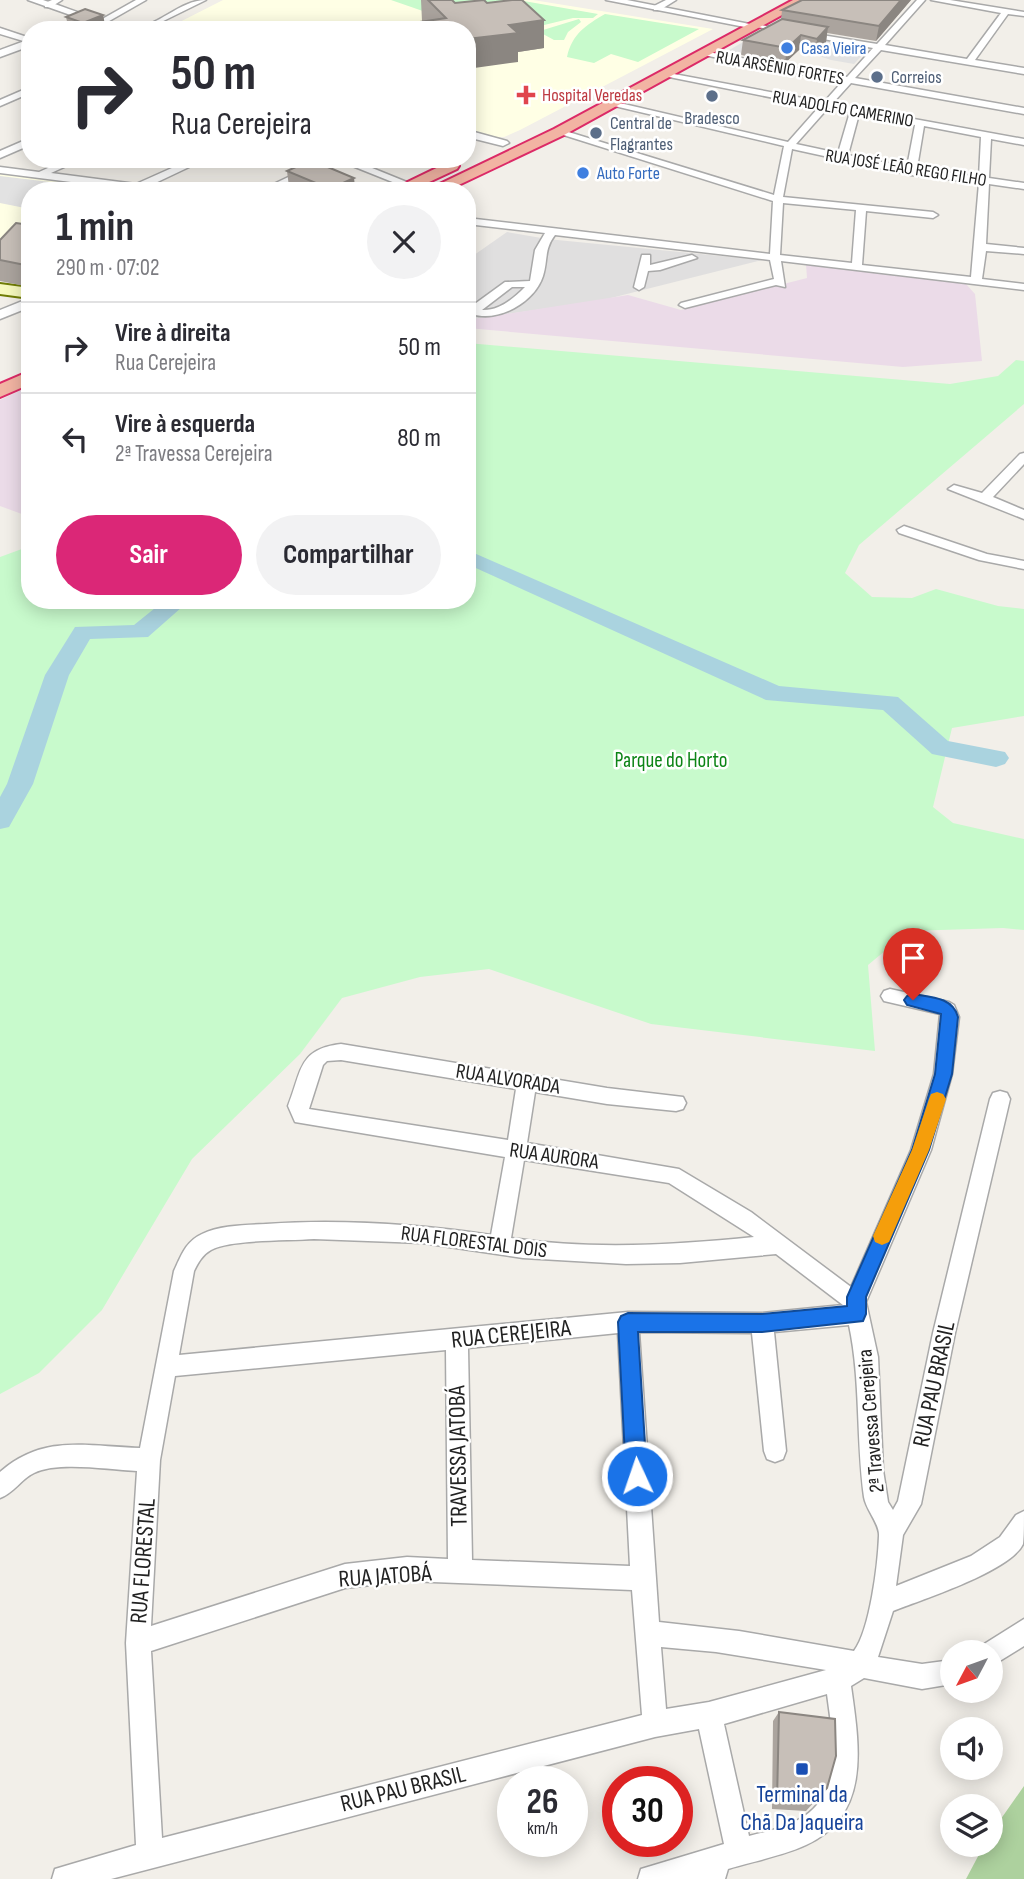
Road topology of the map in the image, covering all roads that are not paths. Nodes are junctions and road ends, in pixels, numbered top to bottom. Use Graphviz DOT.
graph roads {
  1 [pos="33,0"];
  2 [pos="142,0"];
  3 [pos="201,0"];
  4 [pos="211,0"];
  5 [pos="611,0"];
  6 [pos="672,0"];
  7 [pos="777,0"];
  8 [pos="803,0"];
  9 [pos="922,0"];
  10 [pos="935,0"];
  11 [pos="53,2"];
  12 [pos="657,8"];
  13 [pos="1006,11"];
  14 [pos="1024,14"];
  15 [pos="87,18"];
  16 [pos="80,21"];
  17 [pos="98,21"];
  18 [pos="103,21"];
  19 [pos="159,21"];
  20 [pos="172,21"];
  21 [pos="736,21"];
  22 [pos="755,26"];
  23 [pos="0,31"];
  24 [pos="21,39"];
  25 [pos="21,46"];
  26 [pos="880,46"];
  27 [pos="0,54"];
  28 [pos="702,54"];
  29 [pos="969,62"];
  30 [pos="1024,71"];
  31 [pos="663,75"];
  32 [pos="847,80"];
  33 [pos="21,94"];
  34 [pos="0,103"];
  35 [pos="611,104"];
  36 [pos="825,106"];
  37 [pos="855,111"];
  38 [pos="1024,111"];
  39 [pos="920,123"];
  40 [pos="559,132"];
  41 [pos="986,135"];
  42 [pos="476,136"];
  43 [pos="1024,142"];
  44 [pos="503,143"];
  45 [pos="21,145"];
  46 [pos="788,147"];
  47 [pos="0,155"];
  48 [pos="476,155"];
  49 [pos="842,158"];
  50 [pos="55,168"];
  51 [pos="180,168"];
  52 [pos="317,168"];
  53 [pos="358,168"];
  54 [pos="447,168"];
  55 [pos="0,170"];
  56 [pos="911,172"];
  57 [pos="40,174"];
  58 [pos="984,181"];
  59 [pos="99,182"];
  60 [pos="148,182"];
  61 [pos="286,182"];
  62 [pos="390,182"];
  63 [pos="416,182"];
  64 [pos="452,182"];
  65 [pos="1024,186"];
  66 [pos="778,199"];
  67 [pos="861,210"];
  68 [pos="932,219"];
  69 [pos="476,223"];
  70 [pos="548,237"];
  71 [pos="524,240"];
  72 [pos="649,243"];
  73 [pos="598,247"];
  74 [pos="981,247"];
  75 [pos="1024,251"];
  76 [pos="775,257"];
  77 [pos="692,258"];
  78 [pos="857,266"];
  79 [pos="644,268"];
  80 [pos="976,282"];
  81 [pos="534,284"];
  82 [pos="639,287"];
  83 [pos="1024,287"];
  84 [pos="0,289"];
  85 [pos="21,292"];
  86 [pos="685,305"];
  87 [pos="21,306"];
  88 [pos="0,315"];
  89 [pos="21,361"];
  90 [pos="0,370"];
  91 [pos="21,381"];
  92 [pos="0,391"];
  93 [pos="1024,457"];
  94 [pos="954,489"];
  95 [pos="985,498"];
  96 [pos="1024,515"];
  97 [pos="904,530"];
  98 [pos="1024,565"];
  99 [pos="890,996"];
  100 [pos="341,1052"];
  101 [pos="527,1081"];
  102 [pos="1000,1099"];
  103 [pos="676,1103"];
  104 [pos="516,1151"];
  105 [pos="779,1244"];
  106 [pos="500,1245"];
  107 [pos="184,1271"];
  108 [pos="856,1308"];
  109 [pos="628,1322"];
  110 [pos="762,1323"];
  111 [pos="457,1339"];
  112 [pos="165,1367"];
  113 [pos="775,1451"];
  114 [pos="149,1460"];
  115 [pos="0,1487"];
  116 [pos="1024,1523"];
  117 [pos="892,1530"];
  118 [pos="460,1573"];
  119 [pos="643,1578"];
  120 [pos="883,1603"];
  121 [pos="1024,1630"];
  122 [pos="648,1634"];
  123 [pos="138,1643"];
  124 [pos="1003,1645"];
  125 [pos="860,1664"];
  126 [pos="940,1673"];
  127 [pos="838,1679"];
  128 [pos="709,1714"];
  129 [pos="655,1724"];
  130 [pos="150,1854"];
  131 [pos="723,1863"];
  132 [pos="65,1879"];
  133 [pos="651,1879"];
  1 -- 11 [label="street"];
  2 -- 18 [label="street"];
  3 -- 19 [label="street"];
  4 -- 20 [label="street"];
  5 -- 12 [label="street"];
  6 -- 12 [label="street"];
  7 -- 21 [label="highway"];
  8 -- 22 [label="highway"];
  9 -- 26 [label="street"];
  10 -- 13 [label="street"];
  11 -- 15 [label="street"];
  12 -- 21 [label="street"];
  13 -- 14 [label="street"];
  13 -- 29 [label="street"];
  15 -- 16 [label="street"];
  15 -- 17 [label="street"];
  21 -- 22 [label="street"];
  21 -- 44 [label="highway"];
  22 -- 26 [label="street"];
  22 -- 28 [label="highway"];
  23 -- 24 [label="street"];
  25 -- 27 [label="street"];
  26 -- 29 [label="street"];
  26 -- 32 [label="street"];
  28 -- 31 [label="highway"];
  28 -- 32 [label="street, RUA ARSÊNIO FORTES"];
  29 -- 30 [label="street"];
  31 -- 35 [label="highway"];
  31 -- 36 [label="street, RUA ADOLFO CAMERINO"];
  32 -- 36 [label="street"];
  32 -- 38 [label="street, RUA ARSÊNIO FORTES"];
  33 -- 34 [label="street"];
  35 -- 40 [label="highway"];
  35 -- 46 [label="street, RUA JOSÉ LEÃO REGO FILHO"];
  36 -- 37 [label="street, RUA ADOLFO CAMERINO"];
  36 -- 46 [label="street"];
  37 -- 39 [label="street, RUA ADOLFO CAMERINO"];
  37 -- 49 [label="street"];
  39 -- 41 [label="street, RUA ADOLFO CAMERINO"];
  39 -- 56 [label="street"];
  40 -- 64 [label="highway"];
  40 -- 66 [label="street"];
  41 -- 43 [label="street, RUA ADOLFO CAMERINO"];
  41 -- 58 [label="street"];
  42 -- 44 [label="street"];
  44 -- 48 [label="highway"];
  45 -- 47 [label="street"];
  46 -- 49 [label="street, RUA JOSÉ LEÃO REGO FILHO"];
  46 -- 66 [label="street"];
  49 -- 56 [label="street, RUA JOSÉ LEÃO REGO FILHO"];
  50 -- 57 [label="street"];
  51 -- 60 [label="street"];
  52 -- 61 [label="street"];
  53 -- 62 [label="street"];
  54 -- 63 [label="highway"];
  55 -- 57 [label="street"];
  56 -- 58 [label="street, RUA JOSÉ LEÃO REGO FILHO"];
  57 -- 59 [label="street"];
  58 -- 65 [label="street, RUA JOSÉ LEÃO REGO FILHO"];
  58 -- 74 [label="street"];
  66 -- 67 [label="street"];
  66 -- 76 [label="street"];
  67 -- 68 [label="street"];
  67 -- 78 [label="street"];
  69 -- 70 [label="street"];
  70 -- 71 [label="street"];
  70 -- 72 [label="street"];
  70 -- 73 [label="street"];
  70 -- 81 [label="street"];
  72 -- 76 [label="street"];
  72 -- 79 [label="street"];
  74 -- 75 [label="street"];
  74 -- 80 [label="street"];
  76 -- 78 [label="street"];
  76 -- 86 [label="street"];
  77 -- 79 [label="street"];
  78 -- 80 [label="street"];
  79 -- 82 [label="street"];
  80 -- 83 [label="street"];
  81 -- 81 [label="street"];
  84 -- 85 [label="main road"];
  87 -- 88 [label="street"];
  89 -- 90 [label="highway"];
  91 -- 92 [label="highway"];
  93 -- 95 [label="street"];
  94 -- 95 [label="street"];
  95 -- 96 [label="street"];
  97 -- 98 [label="street"];
  99 -- 108 [label="street"];
  100 -- 101 [label="street, RUA ALVORADA"];
  100 -- 104 [label="street, RUA AURORA"];
  101 -- 103 [label="street, RUA ALVORADA"];
  101 -- 104 [label="street"];
  102 -- 117 [label="street, RUA PAU BRASIL"];
  104 -- 105 [label="street, RUA AURORA"];
  104 -- 106 [label="street"];
  105 -- 106 [label="street, RUA FLORESTAL DOIS"];
  105 -- 108 [label="street, RUA AURORA"];
  106 -- 107 [label="street, RUA FLORESTAL DOIS"];
  107 -- 112 [label="street, RUA FLORESTAL"];
  108 -- 110 [label="street, RUA CEREJEIRA"];
  108 -- 117 [label="street, 2ª Travessa Cerejeira"];
  109 -- 110 [label="street, RUA CEREJEIRA"];
  109 -- 111 [label="street, RUA CEREJEIRA"];
  109 -- 119 [label="street"];
  110 -- 113 [label="street"];
  111 -- 112 [label="street, RUA CEREJEIRA"];
  111 -- 118 [label="street, TRAVESSA JATOBÁ"];
  112 -- 114 [label="street, RUA FLORESTAL"];
  114 -- 115 [label="street"];
  114 -- 123 [label="street, RUA FLORESTAL"];
  116 -- 120 [label="street"];
  117 -- 120 [label="street, RUA PAU BRASIL"];
  118 -- 119 [label="street, RUA JATOBÁ"];
  118 -- 123 [label="street, RUA JATOBÁ"];
  119 -- 122 [label="street"];
  120 -- 125 [label="street, RUA PAU BRASIL"];
  121 -- 124 [label="street"];
  122 -- 125 [label="street"];
  122 -- 129 [label="street"];
  123 -- 130 [label="street, RUA FLORESTAL"];
  125 -- 126 [label="street"];
  125 -- 127 [label="street, RUA PAU BRASIL"];
  127 -- 128 [label="street, RUA PAU BRASIL"];
  127 -- 131 [label="street"];
  128 -- 129 [label="street, RUA PAU BRASIL"];
  128 -- 131 [label="street"];
  129 -- 130 [label="street, RUA PAU BRASIL"];
  130 -- 132 [label="street, RUA PAU BRASIL"];
  131 -- 133 [label="street"];
}
